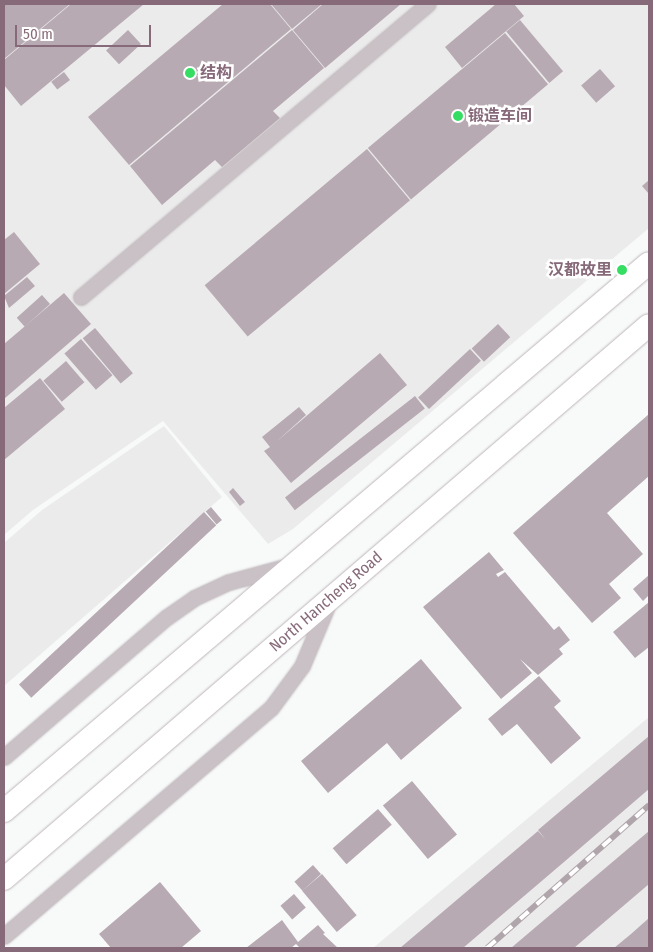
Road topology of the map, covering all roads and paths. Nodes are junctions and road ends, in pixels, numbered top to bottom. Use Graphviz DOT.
graph roads {
  1 [pos="428,4"];
  2 [pos="649,263"];
  3 [pos="81,297"];
  4 [pos="649,325"];
  5 [pos="291,564"];
  6 [pos="330,599"];
  7 [pos="4,757"];
  8 [pos="4,811"];
  9 [pos="4,879"];
  10 [pos="4,936"];
  1 -- 3 [label="street"];
  2 -- 5 [label="main road"];
  4 -- 6 [label="main road, North Hancheng Road"];
  5 -- 7 [label="street"];
  5 -- 8 [label="main road"];
  6 -- 9 [label="main road, North Hancheng Road"];
  6 -- 10 [label="street"];
}
